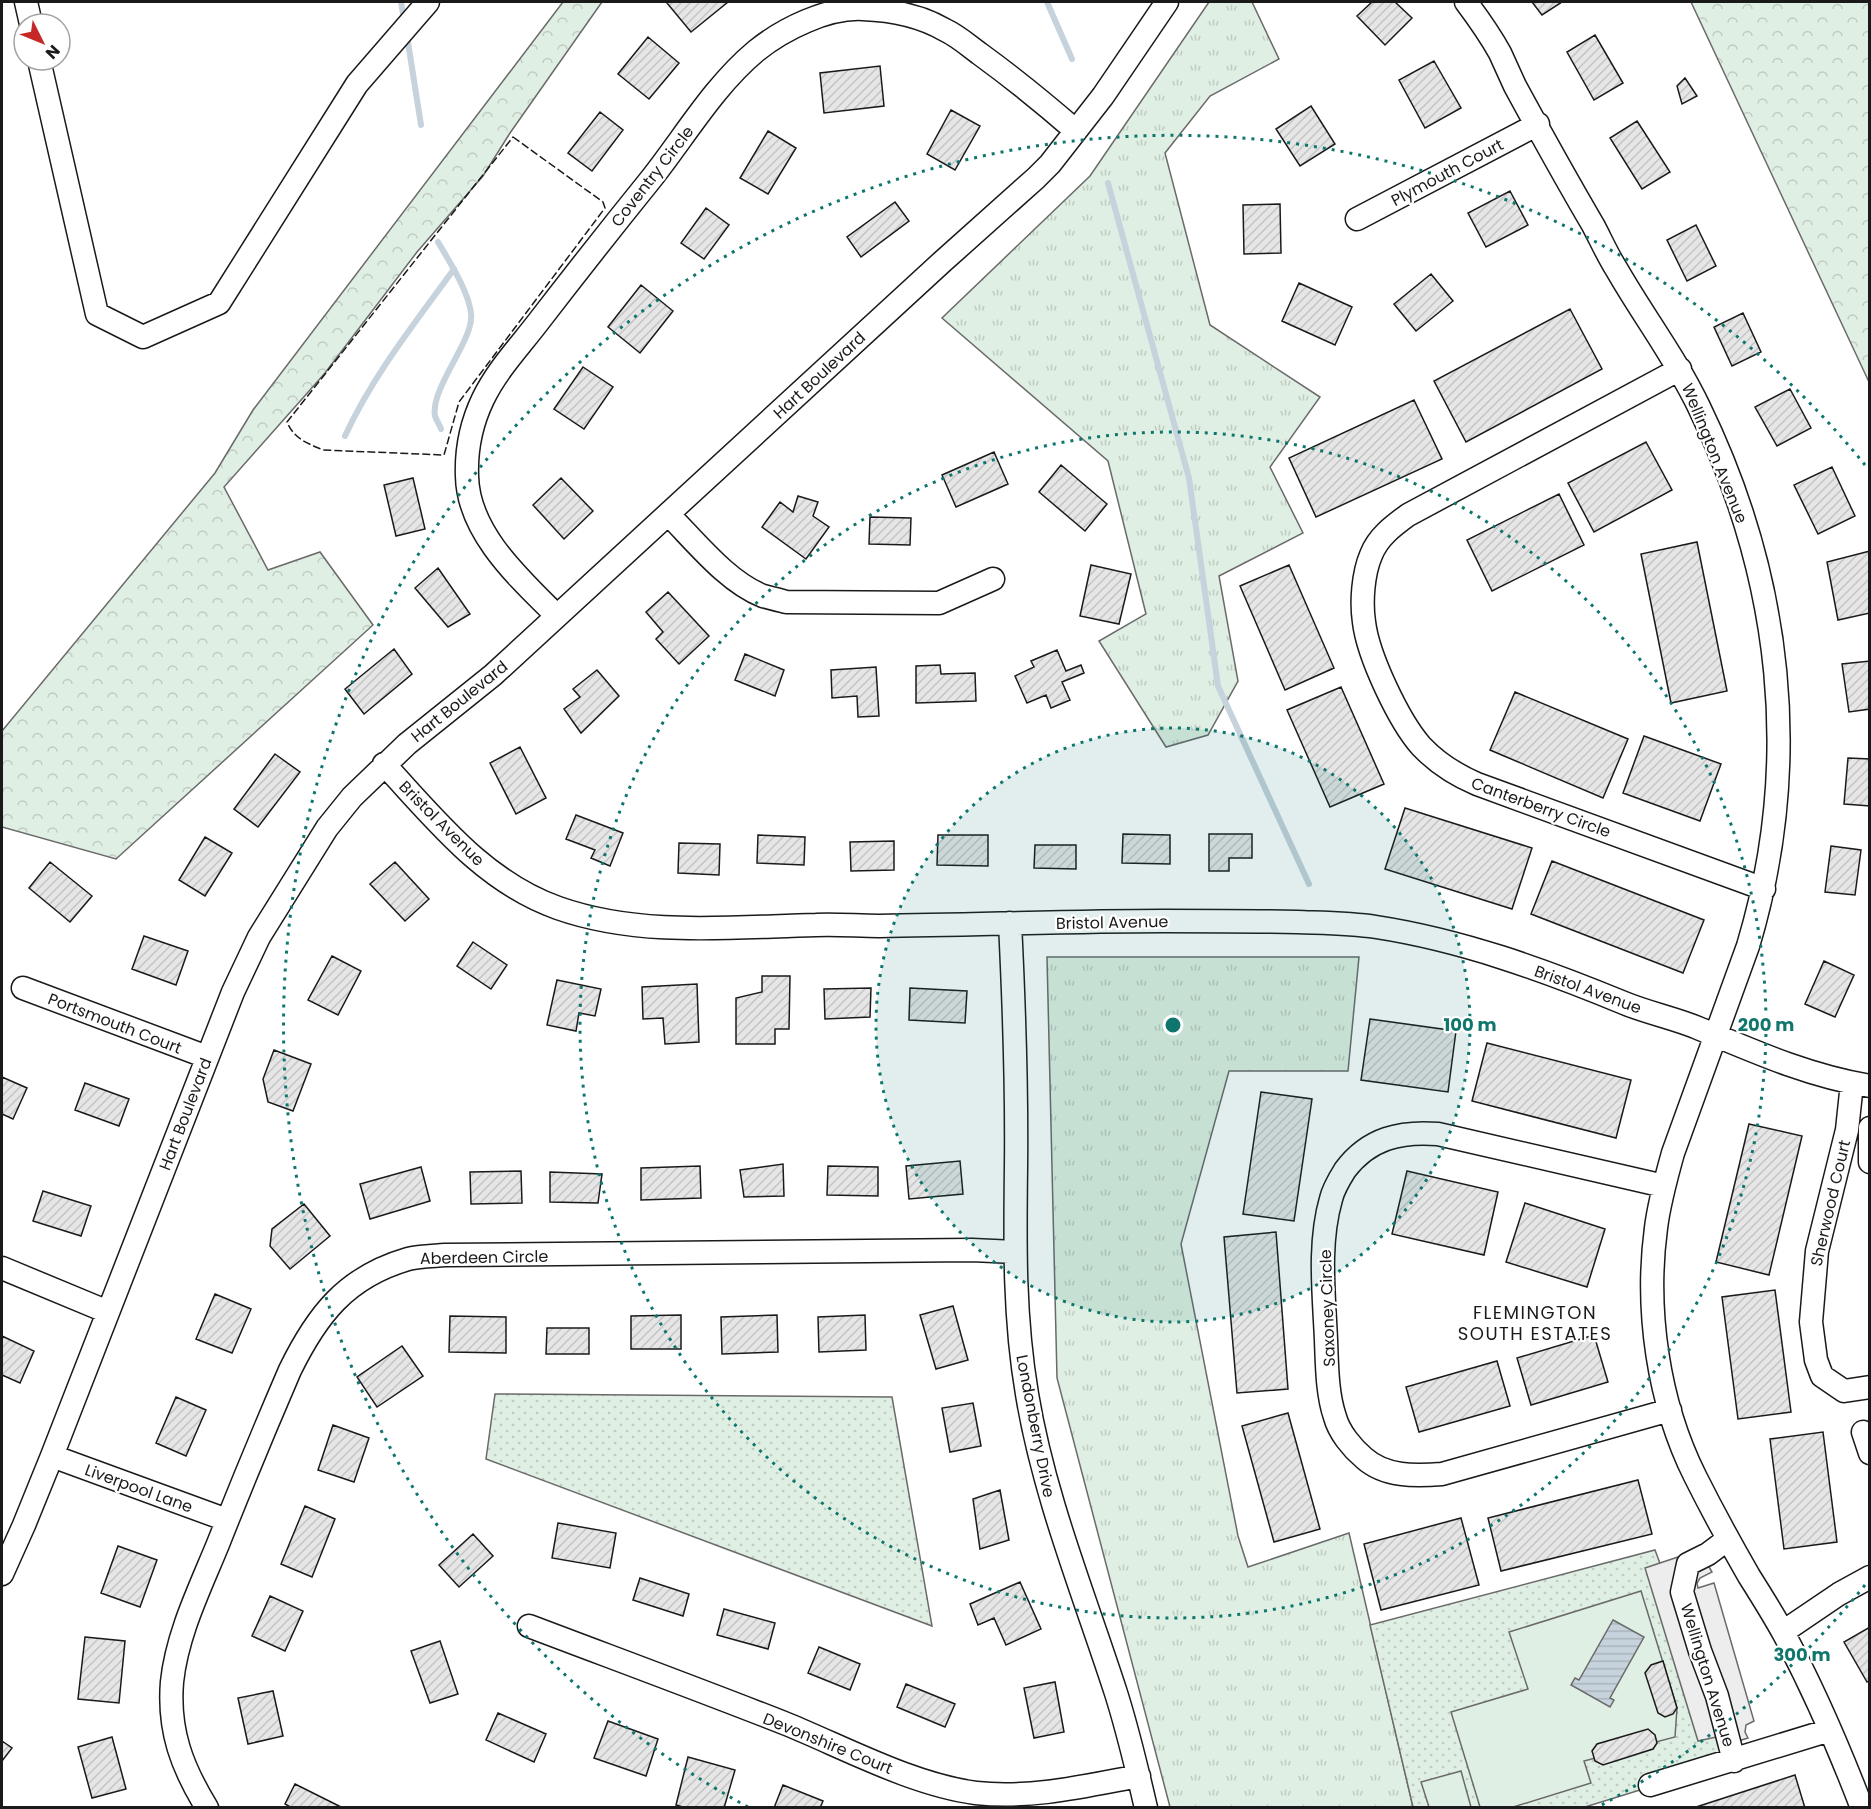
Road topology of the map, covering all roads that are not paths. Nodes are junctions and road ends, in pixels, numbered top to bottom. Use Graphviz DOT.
graph roads {
  1 [pos="428,2"];
  2 [pos="1167,2"];
  3 [pos="1466,2"];
  4 [pos="42,72"];
  5 [pos="1538,124"];
  6 [pos="1076,131"];
  7 [pos="1357,219"];
  8 [pos="1680,369"];
  9 [pos="668,514"];
  10 [pos="993,579"];
  11 [pos="557,616"];
  12 [pos="384,764"];
  13 [pos="1764,888"];
  14 [pos="1010,923"];
  15 [pos="23,988"];
  16 [pos="1716,1037"];
  17 [pos="207,1057"];
  18 [pos="1861,1084"];
  19 [pos="1869,1128"];
  20 [pos="1869,1162"];
  21 [pos="1664,1186"];
  22 [pos="1015,1252"];
  23 [pos="2,1268"];
  24 [pos="108,1312"];
  25 [pos="1869,1387"];
  26 [pos="1670,1410"];
  27 [pos="52,1456"];
  28 [pos="227,1520"];
  29 [pos="1728,1539"];
  30 [pos="2,1574"];
  31 [pos="1869,1577"];
  32 [pos="530,1626"];
  33 [pos="1783,1632"];
  34 [pos="1830,1730"];
  35 [pos="1734,1761"];
  36 [pos="1138,1776"];
  37 [pos="1650,1785"];
  38 [pos="207,1808"];
  39 [pos="1146,1808"];
  40 [pos="1862,1808"];
  1 -- 4 [label="street"];
  2 -- 6 [label="street, Hart Boulevard"];
  3 -- 5 [label="street, Wellington Avenue"];
  5 -- 7 [label="street, Plymouth Court"];
  5 -- 8 [label="street, Wellington Avenue"];
  6 -- 9 [label="street, Hart Boulevard"];
  6 -- 11 [label="street, Coventry Circle"];
  8 -- 13 [label="street, Wellington Avenue"];
  8 -- 13 [label="street, Canterberry Circle"];
  9 -- 10 [label="street"];
  9 -- 11 [label="street, Hart Boulevard"];
  11 -- 12 [label="street, Hart Boulevard"];
  12 -- 14 [label="street, Bristol Avenue"];
  12 -- 17 [label="street, Hart Boulevard"];
  13 -- 16 [label="street, Wellington Avenue"];
  14 -- 16 [label="street, Bristol Avenue"];
  14 -- 22 [label="street, Londonberry Drive"];
  15 -- 17 [label="street, Portsmouth Court"];
  16 -- 18 [label="street, Bristol Avenue"];
  16 -- 21 [label="street, Wellington Avenue"];
  17 -- 24 [label="street, Hart Boulevard"];
  18 -- 25 [label="street, Sherwood Court"];
  19 -- 20 [label="street, Sherwood Court"];
  21 -- 26 [label="street, Wellington Avenue"];
  21 -- 26 [label="street, Saxoney Circle"];
  22 -- 28 [label="street, Aberdeen Circle"];
  22 -- 36 [label="street, Londonberry Drive"];
  23 -- 24 [label="street"];
  24 -- 27 [label="street, Hart Boulevard"];
  26 -- 29 [label="street, Wellington Avenue"];
  27 -- 28 [label="street, Liverpool Lane"];
  27 -- 30 [label="street, Hart Boulevard"];
  28 -- 38 [label="street, Aberdeen Circle"];
  29 -- 33 [label="street, Wellington Avenue"];
  29 -- 35 [label="street, Wellington Avenue"];
  31 -- 33 [label="street"];
  32 -- 36 [label="street, Devonshire Court"];
  33 -- 34 [label="street, Wellington Avenue"];
  34 -- 35 [label="street, Wellington Avenue"];
  34 -- 40 [label="street, Wellington Avenue"];
  35 -- 37 [label="street, Wellington Avenue"];
  36 -- 39 [label="street, Londonberry Drive"];
}
